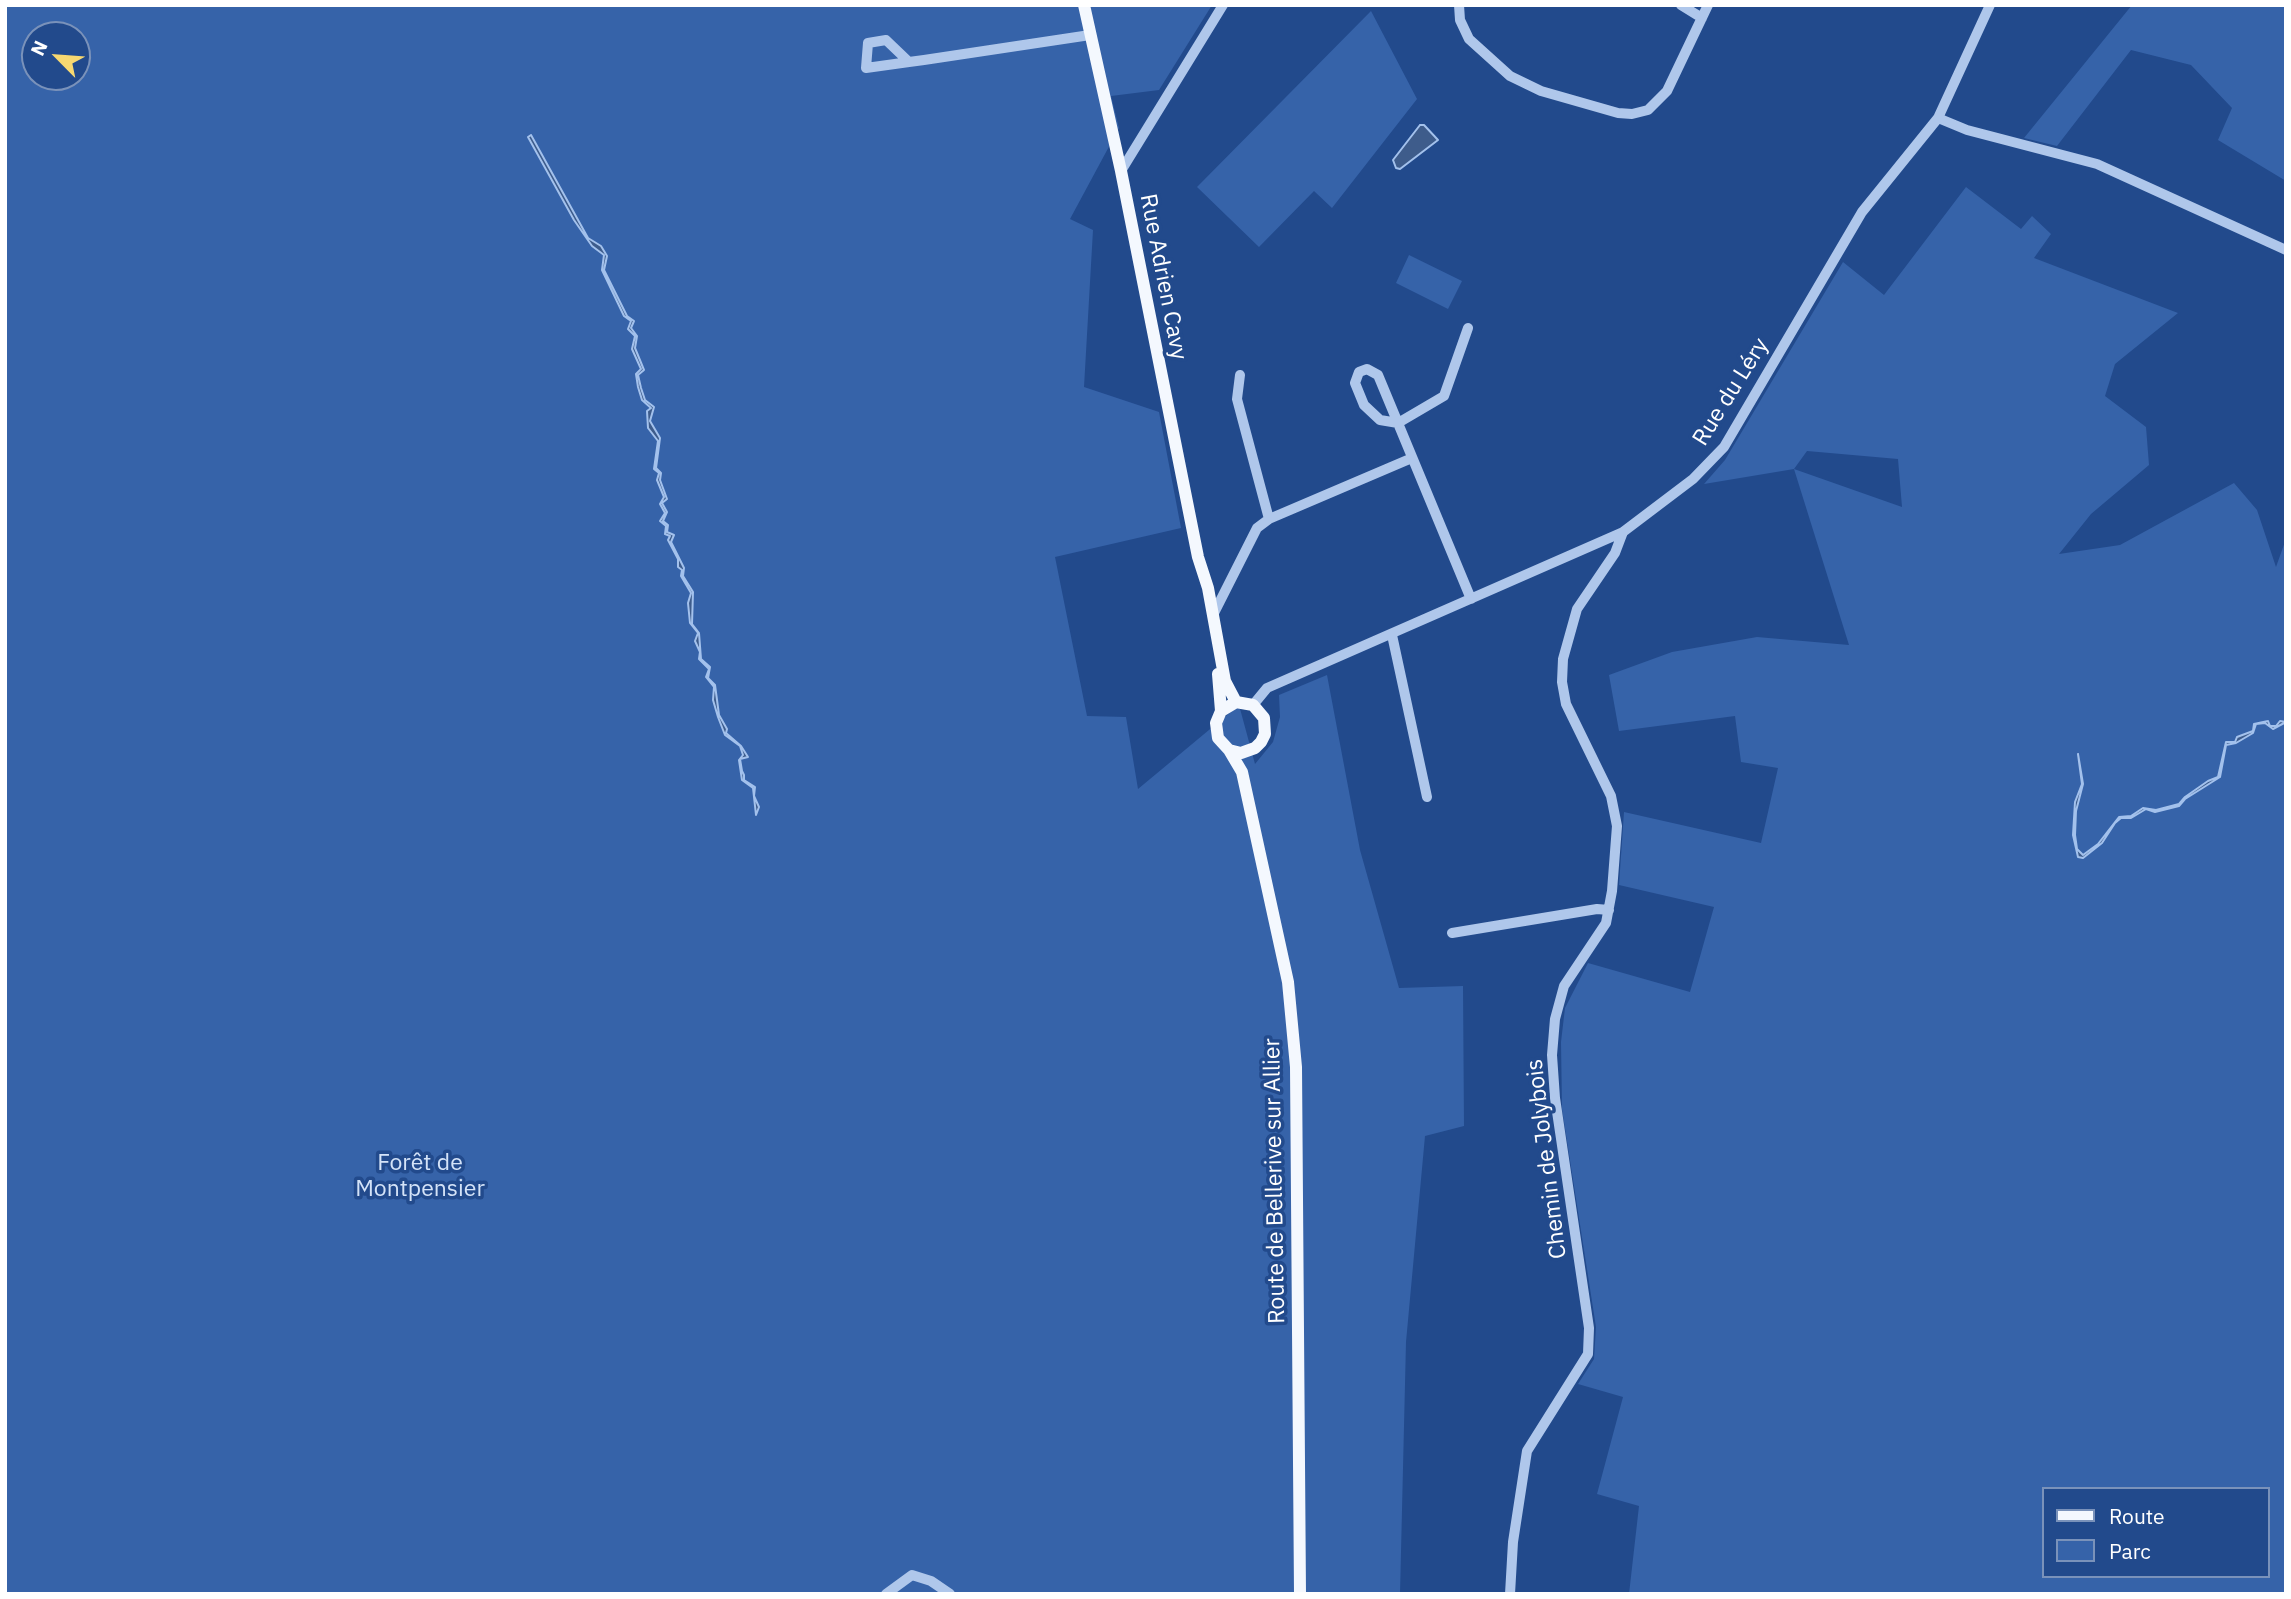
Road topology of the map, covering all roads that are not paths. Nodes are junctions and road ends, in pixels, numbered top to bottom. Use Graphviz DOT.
graph roads {
  1 [pos="1084,5"];
  2 [pos="1223,5"];
  3 [pos="1459,5"];
  4 [pos="1681,5"];
  5 [pos="1708,5"];
  6 [pos="1990,5"];
  7 [pos="1702,18"];
  8 [pos="1090,35"];
  9 [pos="909,62"];
  10 [pos="1938,118"];
  11 [pos="1121,171"];
  12 [pos="2286,250"];
  13 [pos="1468,328"];
  14 [pos="1240,375"];
  15 [pos="1398,423"];
  16 [pos="1412,458"];
  17 [pos="1269,520"];
  18 [pos="1623,533"];
  19 [pos="1198,557"];
  20 [pos="1226,587"];
  21 [pos="1208,588"];
  22 [pos="1471,599"];
  23 [pos="1213,615"];
  24 [pos="1392,635"];
  25 [pos="1236,702"];
  26 [pos="1253,705"];
  27 [pos="1221,711"];
  28 [pos="1229,750"];
  29 [pos="1248,752"];
  30 [pos="1242,772"];
  31 [pos="1427,797"];
  32 [pos="1609,910"];
  33 [pos="1452,933"];
  34 [pos="886,1594"];
  35 [pos="950,1594"];
  36 [pos="1300,1594"];
  37 [pos="1510,1594"];
  1 -- 8 [label="main road, Rue Adrien Cavy"];
  2 -- 11 [label="street"];
  3 -- 7 [label="street"];
  4 -- 7 [label="street"];
  5 -- 7 [label="street"];
  6 -- 10 [label="street, Rue du Léry"];
  8 -- 9 [label="street"];
  8 -- 11 [label="main road, Rue Adrien Cavy"];
  10 -- 12 [label="street"];
  10 -- 18 [label="street, Rue du Léry"];
  11 -- 19 [label="main road, Rue Adrien Cavy"];
  13 -- 15 [label="street"];
  14 -- 17 [label="street"];
  15 -- 15 [label="street"];
  15 -- 16 [label="street"];
  16 -- 17 [label="street"];
  16 -- 22 [label="street"];
  17 -- 20 [label="street"];
  18 -- 22 [label="street, Rue du Léry"];
  18 -- 32 [label="street, Chemin de Jolybois"];
  19 -- 21 [label="main road, Rue Adrien Cavy"];
  19 -- 27 [label="main road, Rue Adrien Cavy"];
  20 -- 21 [label="street"];
  20 -- 23 [label="street"];
  21 -- 23 [label="main road, Rue Adrien Cavy"];
  22 -- 24 [label="street, Rue du Léry"];
  23 -- 25 [label="main road, Rue Adrien Cavy"];
  24 -- 26 [label="street, Rue du Léry"];
  24 -- 31 [label="street"];
  25 -- 26 [label="main road"];
  25 -- 27 [label="main road"];
  26 -- 29 [label="main road"];
  27 -- 28 [label="main road"];
  28 -- 29 [label="main road"];
  28 -- 30 [label="main road, Route de Bellerive sur Allier"];
  29 -- 30 [label="main road, Route de Bellerive sur Allier"];
  30 -- 36 [label="main road, Route de Bellerive sur Allier"];
  32 -- 33 [label="street"];
  32 -- 37 [label="street, Chemin de Jolybois"];
  34 -- 35 [label="street"];
}
